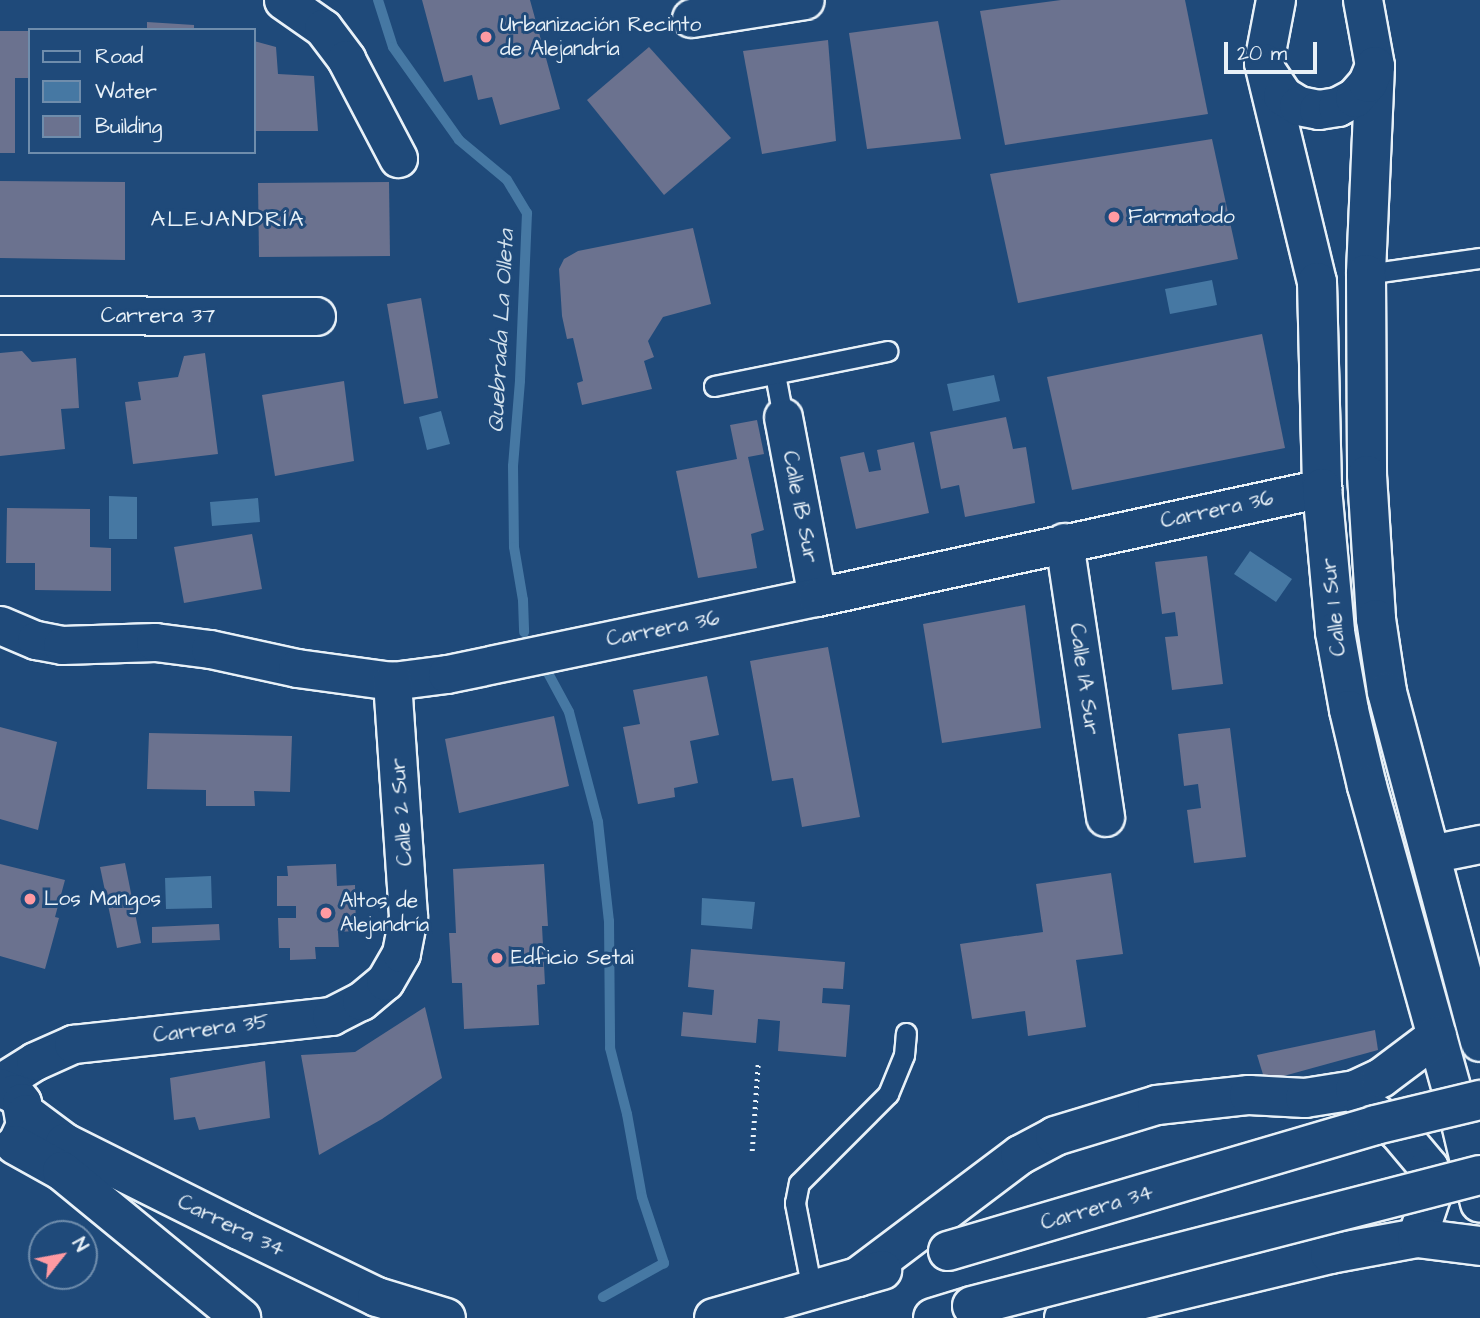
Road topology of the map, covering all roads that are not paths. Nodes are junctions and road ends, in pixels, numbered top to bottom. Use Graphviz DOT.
graph roads {
  1 [pos="283,0"];
  2 [pos="805,0"];
  3 [pos="1276,0"];
  4 [pos="1363,0"];
  5 [pos="691,18"];
  6 [pos="1264,63"];
  7 [pos="1375,65"];
  8 [pos="398,158"];
  9 [pos="1480,258"];
  10 [pos="1366,274"];
  11 [pos="0,315"];
  12 [pos="316,316"];
  13 [pos="888,351"];
  14 [pos="775,374"];
  15 [pos="714,386"];
  16 [pos="783,417"];
  17 [pos="1322,488"];
  18 [pos="1064,542"];
  19 [pos="817,597"];
  20 [pos="0,625"];
  21 [pos="392,681"];
  22 [pos="1105,817"];
  23 [pos="1480,844"];
  24 [pos="1430,854"];
  25 [pos="1471,978"];
  26 [pos="385,981"];
  27 [pos="906,1033"];
  28 [pos="1437,1036"];
  29 [pos="1480,1042"];
  30 [pos="1346,1092"];
  31 [pos="1480,1100"];
  32 [pos="13,1107"];
  33 [pos="1480,1175"];
  34 [pos="1480,1203"];
  35 [pos="1418,1238"];
  36 [pos="1480,1245"];
  37 [pos="858,1277"];
  38 [pos="812,1290"];
  39 [pos="241,1318"];
  40 [pos="446,1318"];
  41 [pos="714,1318"];
  42 [pos="933,1318"];
  43 [pos="1064,1318"];
  1 -- 8 [label="street"];
  2 -- 5 [label="street"];
  3 -- 6 [label="street, Calle 1 Sur"];
  4 -- 7 [label="street, Calle 1 Sur"];
  6 -- 7 [label="street"];
  6 -- 17 [label="street, Calle 1 Sur"];
  7 -- 10 [label="street, Calle 1 Sur"];
  9 -- 10 [label="lane"];
  10 -- 24 [label="street, Calle 1 Sur"];
  11 -- 12 [label="street, Carrera 37"];
  13 -- 14 [label="lane"];
  14 -- 15 [label="lane"];
  14 -- 16 [label="lane"];
  16 -- 19 [label="street, Calle 1B Sur"];
  17 -- 18 [label="street, Carrera 36"];
  17 -- 28 [label="street, Calle 1 Sur"];
  18 -- 19 [label="street, Carrera 36"];
  18 -- 22 [label="street, Calle 1A Sur"];
  19 -- 21 [label="street, Carrera 36"];
  20 -- 21 [label="street, Carrera 36"];
  21 -- 26 [label="street, Calle 2 Sur"];
  23 -- 24 [label="street"];
  24 -- 25 [label="street, Calle 1 Sur"];
  25 -- 29 [label="street, Calle 1 Sur"];
  26 -- 32 [label="street, Carrera 35"];
  27 -- 38 [label="lane"];
  28 -- 30 [label="street"];
  28 -- 34 [label="street, Calle 1 Sur"];
  30 -- 35 [label="street"];
  30 -- 37 [label="street"];
  31 -- 37 [label="street, Carrera 34, bridge"];
  32 -- 39 [label="street"];
  32 -- 40 [label="street, Carrera 34"];
  33 -- 42 [label="street, bridge"];
  35 -- 36 [label="street"];
  35 -- 43 [label="street"];
  37 -- 38 [label="street, Carrera 34"];
  38 -- 41 [label="street, Carrera 34"];
}
